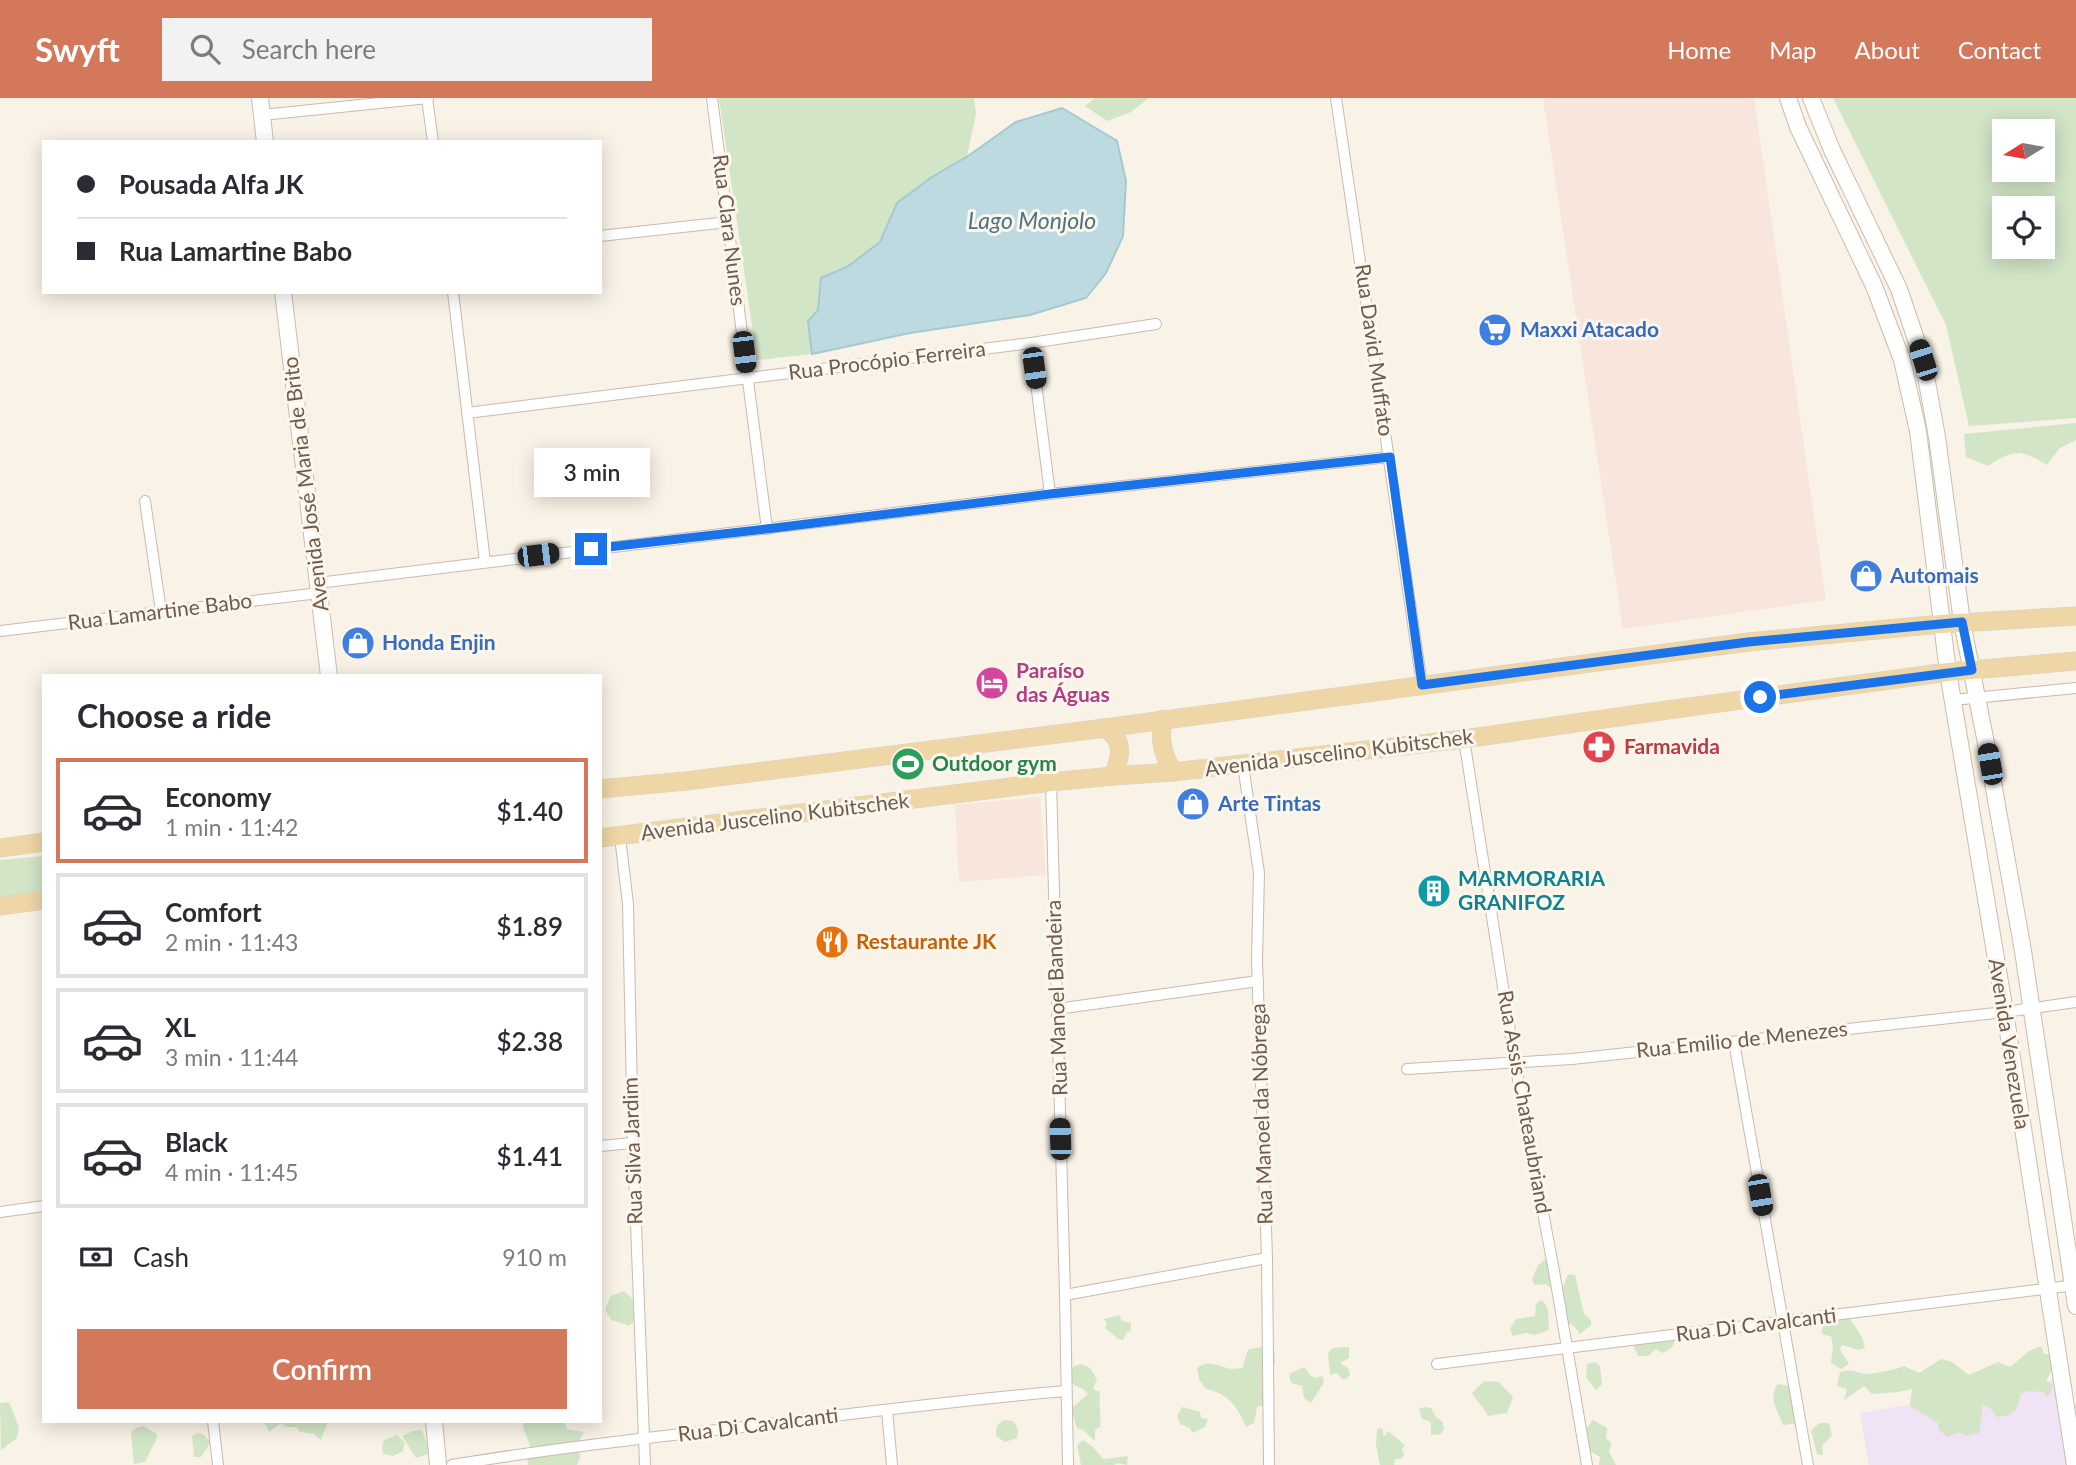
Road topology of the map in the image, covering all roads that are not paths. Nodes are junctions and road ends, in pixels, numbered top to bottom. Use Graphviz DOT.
graph roads {
  1 [pos="260,98"];
  2 [pos="427,98"];
  3 [pos="712,98"];
  4 [pos="1336,98"];
  5 [pos="1788,98"];
  6 [pos="1811,98"];
  7 [pos="262,115"];
  8 [pos="265,140"];
  9 [pos="433,140"];
  10 [pos="728,222"];
  11 [pos="602,236"];
  12 [pos="284,294"];
  13 [pos="453,294"];
  14 [pos="1156,324"];
  15 [pos="1031,343"];
  16 [pos="748,378"];
  17 [pos="467,413"];
  18 [pos="1390,457"];
  19 [pos="1050,494"];
  20 [pos="145,501"];
  21 [pos="766,529"];
  22 [pos="485,562"];
  23 [pos="319,588"];
  24 [pos="161,611"];
  25 [pos="2076,616"];
  26 [pos="1962,622"];
  27 [pos="1941,624"];
  28 [pos="0,631"];
  29 [pos="2076,662"];
  30 [pos="1972,670"];
  31 [pos="1948,672"];
  32 [pos="329,674"];
  33 [pos="1422,685"];
  34 [pos="2076,688"];
  35 [pos="1976,698"];
  36 [pos="1953,700"];
  37 [pos="1163,719"];
  38 [pos="1105,728"];
  39 [pos="1464,739"];
  40 [pos="1243,765"];
  41 [pos="1174,772"];
  42 [pos="1113,776"];
  43 [pos="1051,782"];
  44 [pos="602,789"];
  45 [pos="620,837"];
  46 [pos="602,838"];
  47 [pos="42,842"];
  48 [pos="0,848"];
  49 [pos="42,900"];
  50 [pos="0,906"];
  51 [pos="1258,981"];
  52 [pos="2076,1002"];
  53 [pos="2032,1008"];
  54 [pos="1057,1009"];
  55 [pos="2005,1012"];
  56 [pos="1734,1041"];
  57 [pos="1515,1063"];
  58 [pos="1407,1069"];
  59 [pos="632,1143"];
  60 [pos="602,1146"];
  61 [pos="42,1206"];
  62 [pos="0,1212"];
  63 [pos="1266,1258"];
  64 [pos="2074,1285"];
  65 [pos="2046,1288"];
  66 [pos="1065,1295"];
  67 [pos="2076,1306"];
  68 [pos="1783,1322"];
  69 [pos="1566,1348"];
  70 [pos="1437,1364"];
  71 [pos="1066,1391"];
  72 [pos="887,1410"];
  73 [pos="213,1423"];
  74 [pos="434,1423"];
  75 [pos="643,1438"];
  76 [pos="218,1465"];
  77 [pos="438,1465"];
  78 [pos="452,1465"];
  79 [pos="645,1465"];
  80 [pos="892,1465"];
  81 [pos="1068,1465"];
  82 [pos="1269,1465"];
  83 [pos="1587,1465"];
  84 [pos="1808,1465"];
  85 [pos="2075,1465"];
  1 -- 7 [label="main road"];
  2 -- 7 [label="street"];
  2 -- 9 [label="street"];
  3 -- 10 [label="street, Rua Clara Nunes"];
  4 -- 18 [label="street, Rua David Muffato"];
  5 -- 27 [label="main road, Avenida Venezuela"];
  6 -- 26 [label="main road, Avenida Venezuela"];
  7 -- 8 [label="main road"];
  10 -- 11 [label="street"];
  10 -- 16 [label="street, Rua Clara Nunes"];
  12 -- 23 [label="main road, Avenida José Maria de Brito"];
  13 -- 17 [label="street"];
  14 -- 15 [label="street, Rua Procópio Ferreira"];
  15 -- 16 [label="street, Rua Procópio Ferreira"];
  15 -- 19 [label="street"];
  16 -- 17 [label="street, Rua Procópio Ferreira"];
  16 -- 21 [label="street, Rua Clara Nunes"];
  17 -- 22 [label="street"];
  18 -- 19 [label="street, Rua Lamartine Babo"];
  18 -- 33 [label="street, Rua David Muffato"];
  19 -- 21 [label="street, Rua Lamartine Babo"];
  20 -- 24 [label="street"];
  21 -- 22 [label="street, Rua Lamartine Babo"];
  22 -- 23 [label="street, Rua Lamartine Babo"];
  23 -- 24 [label="street, Rua Lamartine Babo"];
  23 -- 32 [label="main road, Avenida José Maria de Brito"];
  24 -- 28 [label="street, Rua Lamartine Babo"];
  25 -- 26 [label="main road"];
  26 -- 27 [label="main road"];
  26 -- 30 [label="main road, Avenida Venezuela"];
  27 -- 31 [label="main road, Avenida Venezuela"];
  27 -- 33 [label="main road"];
  29 -- 30 [label="main road, Avenida Juscelino Kubitschek"];
  30 -- 31 [label="main road, Avenida Juscelino Kubitschek"];
  30 -- 35 [label="main road, Avenida Venezuela"];
  31 -- 36 [label="main road, Avenida Venezuela"];
  31 -- 39 [label="main road, Avenida Juscelino Kubitschek"];
  33 -- 37 [label="main road"];
  34 -- 35 [label="street"];
  35 -- 36 [label="street"];
  35 -- 53 [label="main road, Avenida Venezuela"];
  36 -- 55 [label="main road, Avenida Venezuela"];
  37 -- 38 [label="main road"];
  37 -- 41 [label="main road"];
  38 -- 42 [label="main road"];
  38 -- 44 [label="main road"];
  39 -- 40 [label="main road, Avenida Juscelino Kubitschek"];
  39 -- 57 [label="street, Rua Assis Chateaubriand"];
  40 -- 41 [label="main road, Avenida Juscelino Kubitschek"];
  40 -- 51 [label="street, Rua Manoel da Nóbrega"];
  41 -- 42 [label="main road, Avenida Juscelino Kubitschek"];
  42 -- 43 [label="main road, Avenida Juscelino Kubitschek"];
  43 -- 45 [label="main road, Avenida Juscelino Kubitschek"];
  43 -- 54 [label="street, Rua Manoel Bandeira"];
  45 -- 46 [label="main road, Avenida Juscelino Kubitschek"];
  45 -- 59 [label="street, Rua Silva Jardim"];
  47 -- 48 [label="main road"];
  49 -- 50 [label="main road"];
  51 -- 54 [label="street"];
  51 -- 63 [label="street, Rua Manoel da Nóbrega"];
  52 -- 53 [label="street, Rua Emilio de Menezes"];
  53 -- 55 [label="street, Rua Emilio de Menezes"];
  53 -- 64 [label="main road, Avenida Venezuela"];
  54 -- 66 [label="street, Rua Manoel Bandeira"];
  55 -- 56 [label="street, Rua Emilio de Menezes"];
  55 -- 65 [label="main road, Avenida Venezuela"];
  56 -- 57 [label="street, Rua Emilio de Menezes"];
  56 -- 68 [label="street"];
  57 -- 58 [label="street, Rua Emilio de Menezes"];
  57 -- 69 [label="street, Rua Assis Chateaubriand"];
  59 -- 60 [label="street"];
  59 -- 75 [label="street, Rua Silva Jardim"];
  61 -- 62 [label="street"];
  63 -- 66 [label="street"];
  63 -- 82 [label="street, Rua Manoel da Nóbrega"];
  64 -- 65 [label="street, Rua Di Cavalcanti"];
  64 -- 67 [label="main road, Avenida Venezuela"];
  65 -- 68 [label="street, Rua Di Cavalcanti"];
  65 -- 85 [label="main road, Avenida Venezuela"];
  66 -- 71 [label="street, Rua Manoel Bandeira"];
  68 -- 69 [label="street, Rua Di Cavalcanti"];
  68 -- 84 [label="street"];
  69 -- 70 [label="street, Rua Di Cavalcanti"];
  69 -- 83 [label="street, Rua Assis Chateaubriand"];
  71 -- 72 [label="street, Rua Di Cavalcanti"];
  71 -- 81 [label="street, Rua Manoel Bandeira"];
  72 -- 75 [label="street, Rua Di Cavalcanti"];
  72 -- 80 [label="street"];
  73 -- 76 [label="street"];
  74 -- 77 [label="main road"];
  75 -- 78 [label="street, Rua Di Cavalcanti"];
  75 -- 79 [label="street, Rua Silva Jardim"];
}
